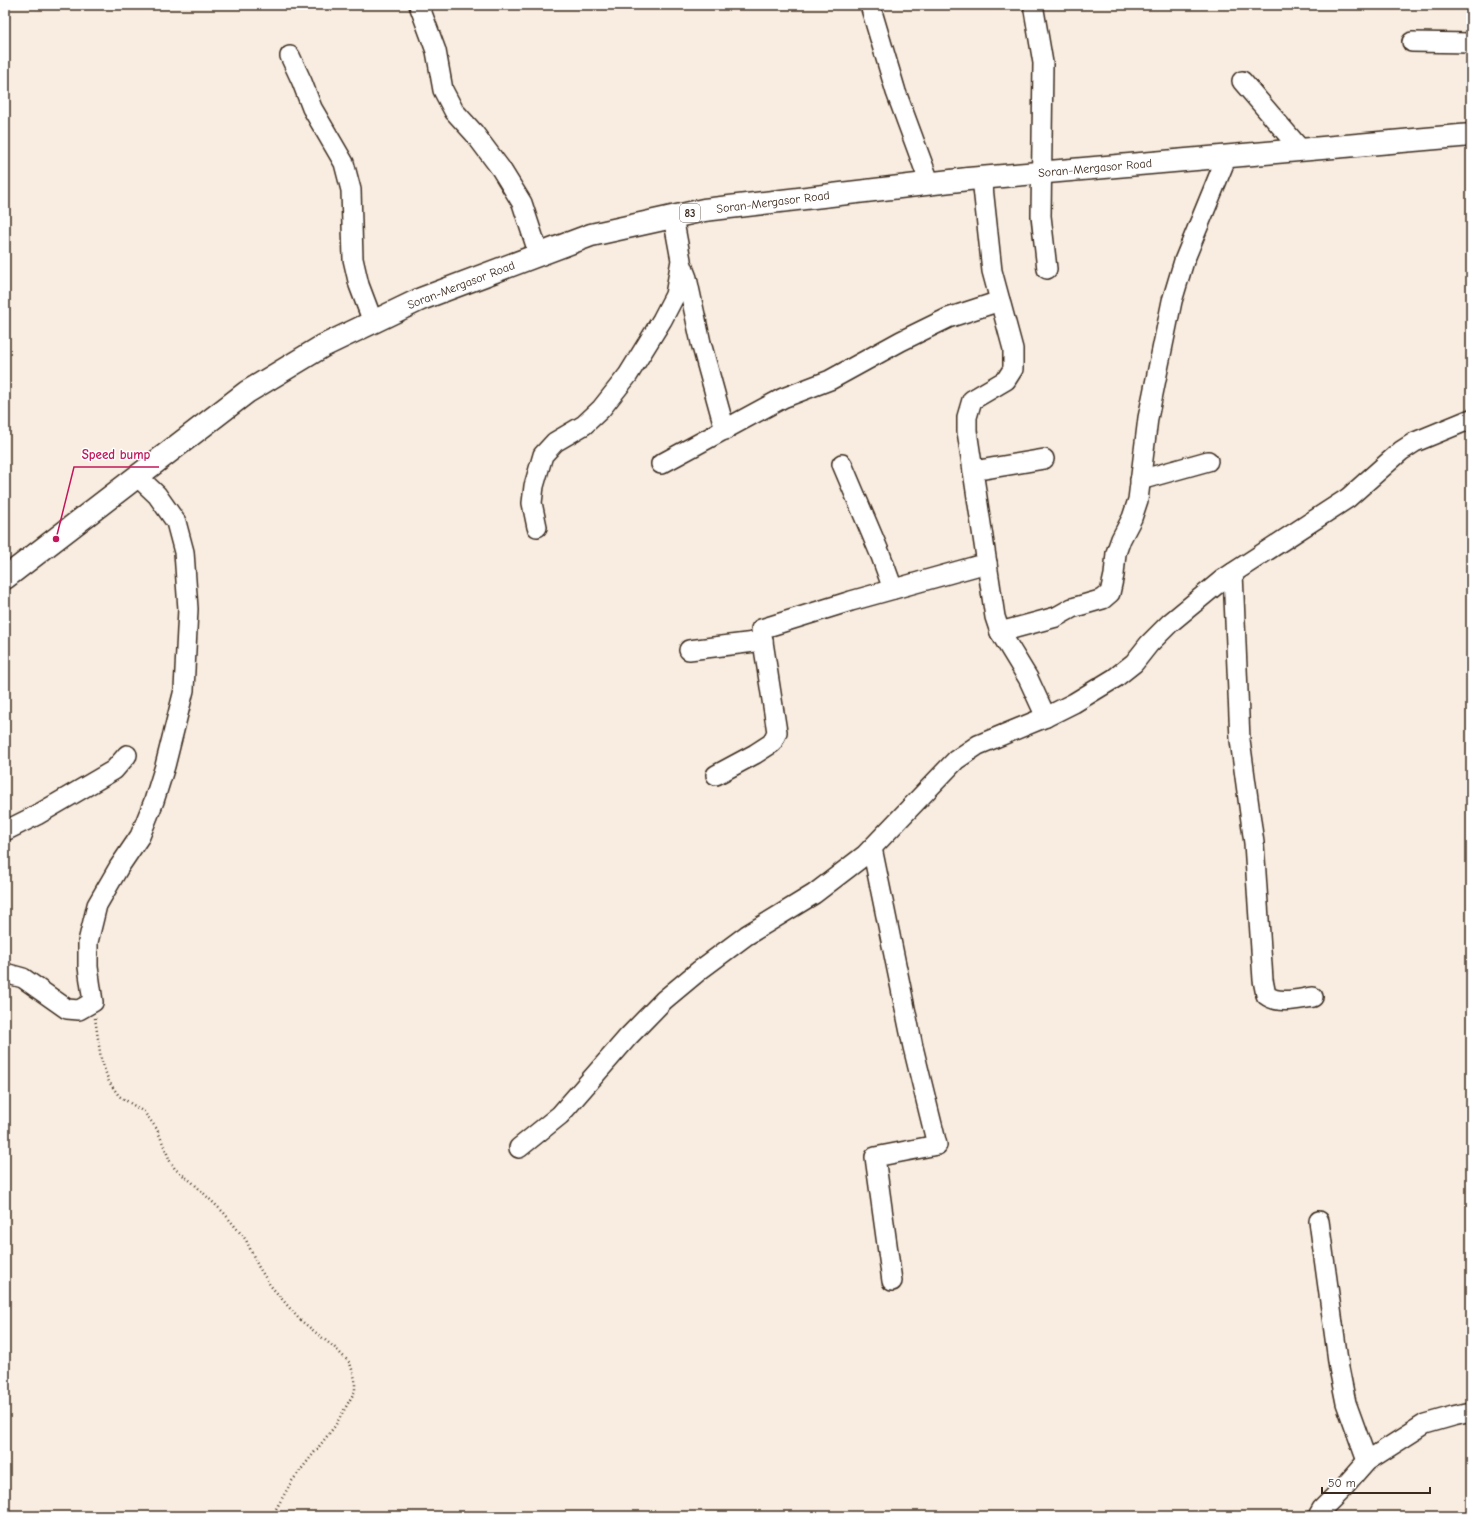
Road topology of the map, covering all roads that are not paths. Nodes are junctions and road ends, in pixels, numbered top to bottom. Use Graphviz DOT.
graph roads {
  1 [pos="419,5"];
  2 [pos="870,5"];
  3 [pos="1034,10"];
  4 [pos="1412,42"];
  5 [pos="1471,44"];
  6 [pos="290,56"];
  7 [pos="1242,81"];
  8 [pos="1471,135"];
  9 [pos="1301,150"];
  10 [pos="1227,156"];
  11 [pos="1041,173"];
  12 [pos="982,178"];
  13 [pos="930,184"];
  14 [pos="673,217"];
  15 [pos="540,255"];
  16 [pos="681,260"];
  17 [pos="1047,269"];
  18 [pos="1000,301"];
  19 [pos="373,322"];
  20 [pos="1471,419"];
  21 [pos="725,430"];
  22 [pos="1044,459"];
  23 [pos="1208,461"];
  24 [pos="661,464"];
  25 [pos="842,464"];
  26 [pos="973,471"];
  27 [pos="138,476"];
  28 [pos="1140,480"];
  29 [pos="537,527"];
  30 [pos="987,563"];
  31 [pos="1233,573"];
  32 [pos="5,578"];
  33 [pos="893,589"];
  34 [pos="1000,632"];
  35 [pos="763,641"];
  36 [pos="688,650"];
  37 [pos="1046,717"];
  38 [pos="126,756"];
  39 [pos="716,775"];
  40 [pos="5,831"];
  41 [pos="872,848"];
  42 [pos="5,973"];
  43 [pos="1313,997"];
  44 [pos="519,1148"];
  45 [pos="1319,1221"];
  46 [pos="892,1281"];
  47 [pos="1471,1412"];
  48 [pos="1367,1461"];
  49 [pos="1318,1516"];
  1 -- 15 [label="street"];
  2 -- 13 [label="street"];
  3 -- 11 [label="street"];
  4 -- 5 [label="street"];
  6 -- 19 [label="street"];
  7 -- 9 [label="street"];
  8 -- 9 [label="main road, Soran-Mergasor Road / 83"];
  9 -- 10 [label="main road, Soran-Mergasor Road / 83"];
  10 -- 11 [label="main road, Soran-Mergasor Road / 83"];
  10 -- 28 [label="street"];
  11 -- 12 [label="main road, Soran-Mergasor Road / 83"];
  11 -- 17 [label="street"];
  12 -- 13 [label="main road, Soran-Mergasor Road / 83"];
  12 -- 18 [label="street"];
  13 -- 14 [label="main road, Soran-Mergasor Road / 83"];
  14 -- 15 [label="main road, Soran-Mergasor Road / 83"];
  14 -- 16 [label="street"];
  15 -- 19 [label="main road, Soran-Mergasor Road / 83"];
  16 -- 21 [label="street"];
  16 -- 29 [label="street"];
  18 -- 21 [label="street"];
  18 -- 26 [label="street"];
  19 -- 27 [label="main road, Soran-Mergasor Road / 83"];
  20 -- 31 [label="street"];
  21 -- 24 [label="street"];
  22 -- 26 [label="street"];
  23 -- 28 [label="street"];
  25 -- 33 [label="street"];
  26 -- 30 [label="street"];
  27 -- 32 [label="main road, Soran-Mergasor Road / 83"];
  27 -- 42 [label="street"];
  28 -- 34 [label="street"];
  30 -- 33 [label="street"];
  30 -- 34 [label="street"];
  31 -- 37 [label="street"];
  31 -- 43 [label="street"];
  33 -- 35 [label="street"];
  34 -- 37 [label="street"];
  35 -- 36 [label="street"];
  35 -- 39 [label="street"];
  37 -- 41 [label="street"];
  38 -- 40 [label="street"];
  41 -- 44 [label="street"];
  41 -- 46 [label="street"];
  45 -- 48 [label="street"];
  47 -- 48 [label="street"];
  48 -- 49 [label="street"];
}
